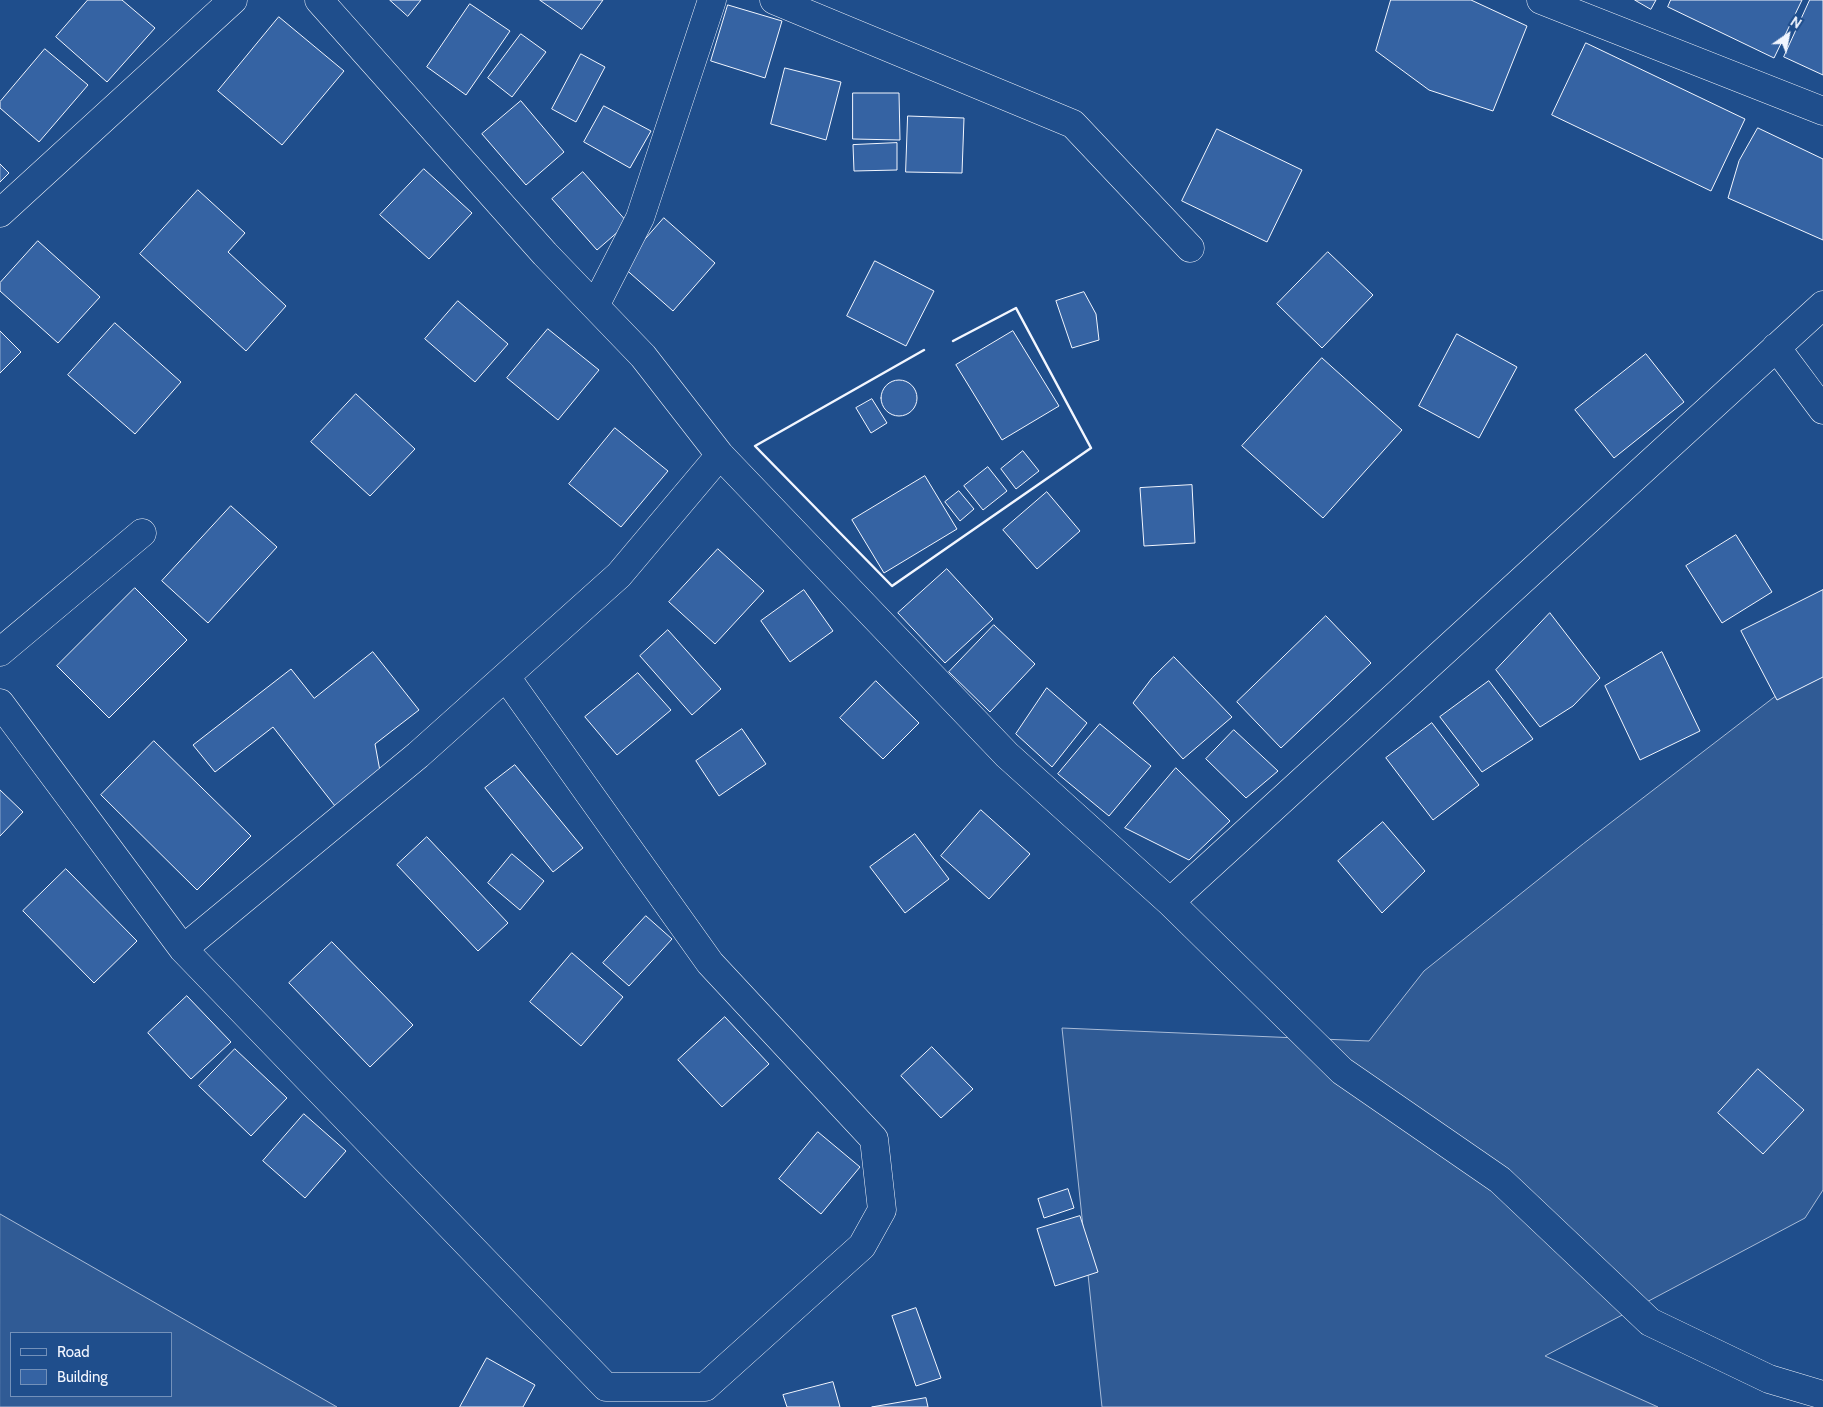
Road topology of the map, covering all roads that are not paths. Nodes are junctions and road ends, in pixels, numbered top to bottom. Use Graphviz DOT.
graph roads {
  1 [pos="233,0"];
  2 [pos="319,0"];
  3 [pos="712,0"];
  4 [pos="774,0"];
  5 [pos="1541,0"];
  6 [pos="1823,111"];
  7 [pos="0,213"];
  8 [pos="1190,248"];
  9 [pos="1823,305"];
  10 [pos="595,306"];
  11 [pos="1776,347"];
  12 [pos="1823,410"];
  13 [pos="720,455"];
  14 [pos="142,533"];
  15 [pos="0,652"];
  16 [pos="506,677"];
  17 [pos="0,703"];
  18 [pos="1170,902"];
  19 [pos="183,949"];
  20 [pos="1823,1395"];
  1 -- 7 [label="street"];
  2 -- 10 [label="street"];
  3 -- 10 [label="street"];
  4 -- 8 [label="street"];
  5 -- 6 [label="street"];
  9 -- 11 [label="street"];
  10 -- 13 [label="street"];
  11 -- 12 [label="street"];
  11 -- 18 [label="street"];
  13 -- 16 [label="street"];
  13 -- 18 [label="street"];
  14 -- 15 [label="street"];
  16 -- 19 [label="street"];
  16 -- 19 [label="street"];
  17 -- 19 [label="street"];
  18 -- 20 [label="street"];
}
